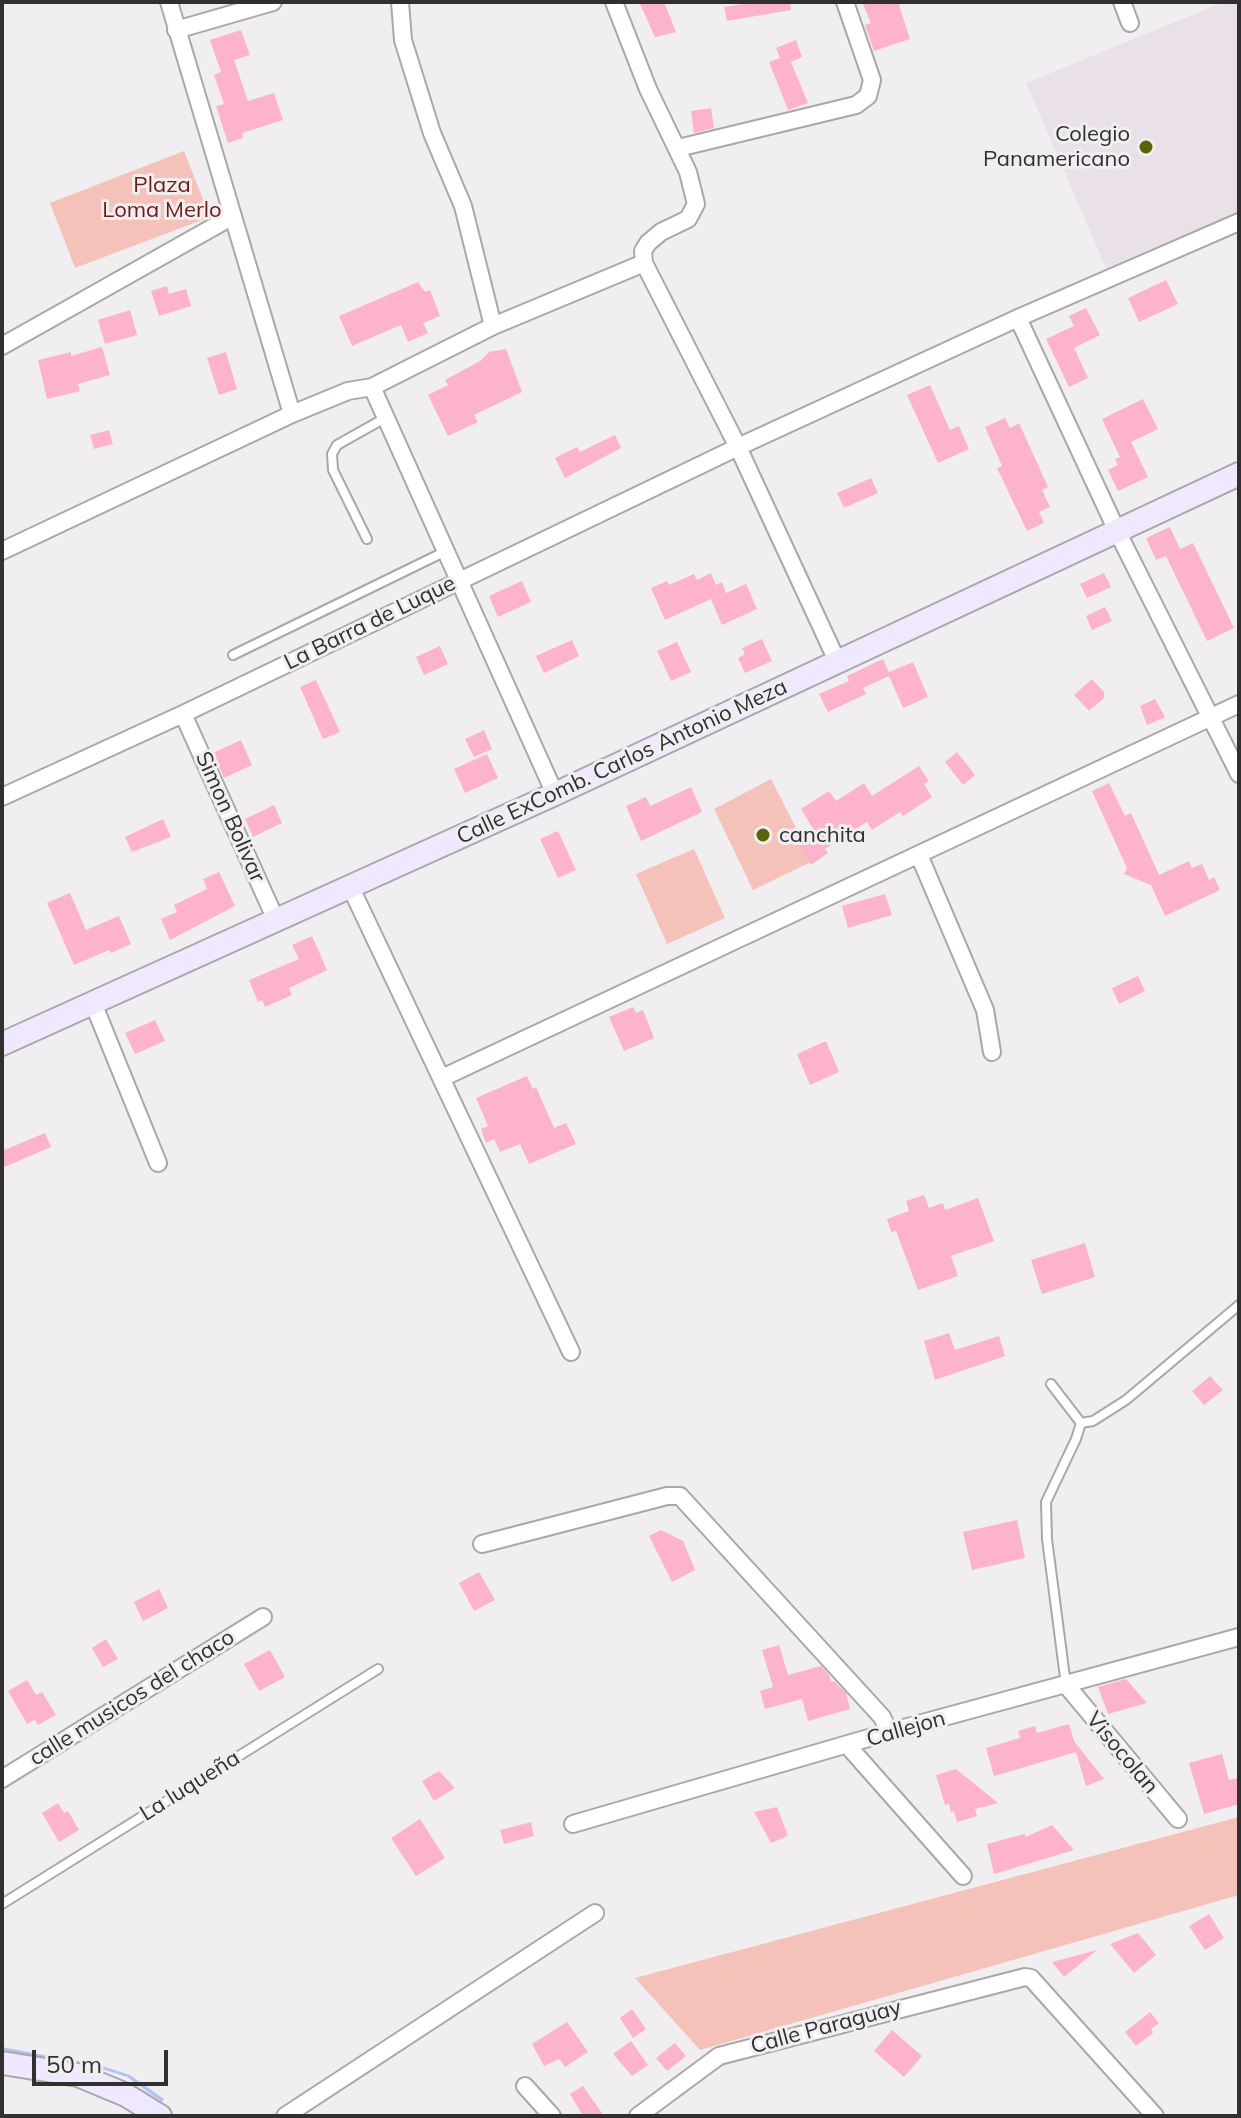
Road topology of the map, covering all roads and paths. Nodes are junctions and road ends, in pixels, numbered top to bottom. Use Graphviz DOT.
graph roads {
  1 [pos="169,2"];
  2 [pos="273,2"];
  3 [pos="400,2"];
  4 [pos="614,2"];
  5 [pos="845,2"];
  6 [pos="1122,2"];
  7 [pos="1130,23"];
  8 [pos="176,30"];
  9 [pos="678,148"];
  10 [pos="233,216"];
  11 [pos="1239,222"];
  12 [pos="644,263"];
  13 [pos="1018,318"];
  14 [pos="493,326"];
  15 [pos="2,346"];
  16 [pos="372,387"];
  17 [pos="292,414"];
  18 [pos="385,418"];
  19 [pos="738,447"];
  20 [pos="1239,474"];
  21 [pos="1117,531"];
  22 [pos="367,539"];
  23 [pos="2,551"];
  24 [pos="444,552"];
  25 [pos="457,581"];
  26 [pos="233,655"];
  27 [pos="838,663"];
  28 [pos="1239,704"];
  29 [pos="183,714"];
  30 [pos="1210,717"];
  31 [pos="1239,773"];
  32 [pos="555,794"];
  33 [pos="2,797"];
  34 [pos="919,855"];
  35 [pos="350,886"];
  36 [pos="276,920"];
  37 [pos="93,1003"];
  38 [pos="2,1044"];
  39 [pos="992,1052"];
  40 [pos="442,1078"];
  41 [pos="158,1163"];
  42 [pos="1239,1305"];
  43 [pos="571,1352"];
  44 [pos="1051,1384"];
  45 [pos="1081,1423"];
  46 [pos="482,1544"];
  47 [pos="263,1617"];
  48 [pos="1239,1637"];
  49 [pos="378,1669"];
  50 [pos="1067,1686"];
  51 [pos="889,1732"];
  52 [pos="848,1746"];
  53 [pos="2,1779"];
  54 [pos="1178,1819"];
  55 [pos="573,1824"];
  56 [pos="963,1876"];
  57 [pos="2,1904"];
  58 [pos="595,1913"];
  59 [pos="2,2063"];
  60 [pos="525,2086"];
  61 [pos="160,2116"];
  62 [pos="285,2116"];
  63 [pos="552,2116"];
  64 [pos="638,2116"];
  65 [pos="1155,2116"];
  1 -- 8 [label="street"];
  2 -- 8 [label="street"];
  3 -- 14 [label="street"];
  4 -- 9 [label="street"];
  5 -- 9 [label="street"];
  6 -- 7 [label="street"];
  8 -- 10 [label="street"];
  9 -- 12 [label="street"];
  10 -- 15 [label="street"];
  10 -- 17 [label="street"];
  11 -- 13 [label="street, La Barra de Luque"];
  12 -- 14 [label="street"];
  12 -- 19 [label="street"];
  13 -- 19 [label="street, La Barra de Luque"];
  13 -- 21 [label="street"];
  14 -- 16 [label="street"];
  16 -- 17 [label="street"];
  16 -- 18 [label="street"];
  17 -- 23 [label="street"];
  18 -- 22 [label="lane"];
  18 -- 24 [label="street"];
  19 -- 25 [label="street, La Barra de Luque"];
  19 -- 27 [label="street"];
  20 -- 21 [label="street, Calle ExComb. Carlos Antonio Meza"];
  21 -- 27 [label="street, Calle ExComb. Carlos Antonio Meza"];
  21 -- 30 [label="street"];
  24 -- 25 [label="street"];
  24 -- 26 [label="lane"];
  25 -- 29 [label="street, La Barra de Luque"];
  25 -- 32 [label="street"];
  27 -- 32 [label="street, Calle ExComb. Carlos Antonio Meza"];
  28 -- 30 [label="street"];
  29 -- 33 [label="street, La Barra de Luque"];
  29 -- 36 [label="street, Simon Bolivar"];
  30 -- 31 [label="street"];
  30 -- 34 [label="street"];
  32 -- 35 [label="street, Calle ExComb. Carlos Antonio Meza"];
  34 -- 39 [label="street"];
  34 -- 40 [label="street"];
  35 -- 36 [label="street, Calle ExComb. Carlos Antonio Meza"];
  35 -- 40 [label="street"];
  36 -- 37 [label="street, Calle ExComb. Carlos Antonio Meza"];
  37 -- 38 [label="street, Calle ExComb. Carlos Antonio Meza"];
  37 -- 41 [label="street"];
  40 -- 43 [label="street"];
  42 -- 45 [label="lane"];
  44 -- 45 [label="lane"];
  45 -- 50 [label="lane"];
  46 -- 51 [label="street"];
  47 -- 53 [label="street, calle musicos del chaco"];
  48 -- 50 [label="street, Callejon"];
  49 -- 57 [label="lane, La luqueña"];
  50 -- 51 [label="street, Callejon"];
  50 -- 54 [label="street, Visocolan"];
  51 -- 52 [label="street, Callejon"];
  52 -- 55 [label="street, Callejon"];
  52 -- 56 [label="street"];
  58 -- 62 [label="street"];
  59 -- 61 [label="street"];
  60 -- 63 [label="street"];
  64 -- 65 [label="street, Calle Paraguay"];
}
